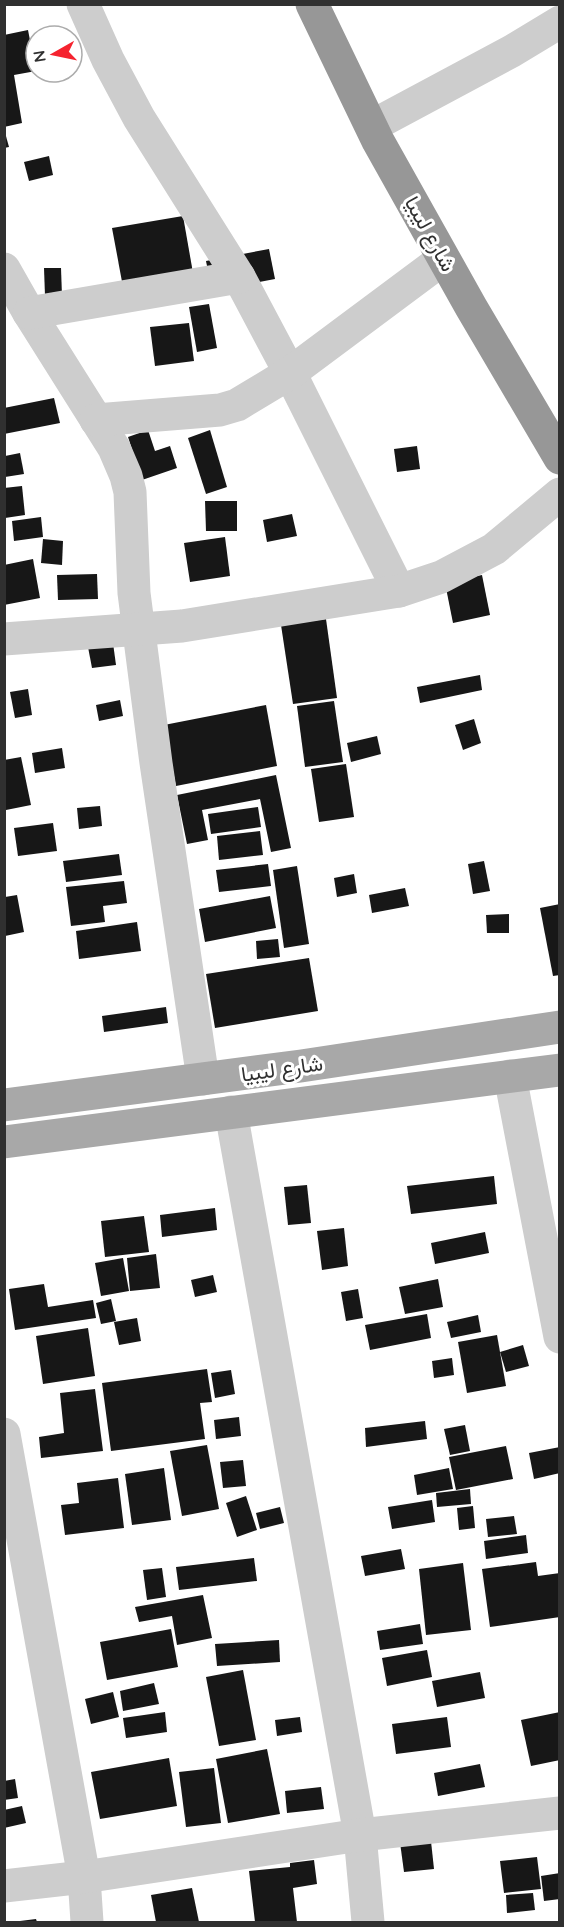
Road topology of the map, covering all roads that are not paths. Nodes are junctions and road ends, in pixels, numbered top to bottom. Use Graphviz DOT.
graph roads {
  1 [pos="83,4"];
  2 [pos="312,4"];
  3 [pos="560,22"];
  4 [pos="372,126"];
  5 [pos="444,259"];
  6 [pos="4,269"];
  7 [pos="239,277"];
  8 [pos="29,313"];
  9 [pos="290,373"];
  10 [pos="96,420"];
  11 [pos="560,458"];
  12 [pos="560,494"];
  13 [pos="399,591"];
  14 [pos="140,630"];
  15 [pos="4,639"];
  16 [pos="560,1027"];
  17 [pos="560,1070"];
  18 [pos="510,1076"];
  19 [pos="203,1079"];
  20 [pos="4,1105"];
  21 [pos="231,1112"];
  22 [pos="4,1142"];
  23 [pos="560,1337"];
  24 [pos="4,1434"];
  25 [pos="560,1814"];
  26 [pos="360,1835"];
  27 [pos="84,1877"];
  28 [pos="4,1886"];
  29 [pos="87,1923"];
  30 [pos="368,1923"];
  1 -- 7 [label="street"];
  2 -- 4 [label="highway, شارع ليبيا"];
  3 -- 4 [label="street"];
  4 -- 5 [label="highway, شارع ليبيا"];
  5 -- 9 [label="street"];
  5 -- 11 [label="highway, شارع ليبيا"];
  6 -- 8 [label="street"];
  7 -- 8 [label="street"];
  7 -- 9 [label="street"];
  8 -- 10 [label="street"];
  9 -- 10 [label="street"];
  9 -- 13 [label="street"];
  10 -- 14 [label="street"];
  12 -- 13 [label="street"];
  13 -- 14 [label="street"];
  14 -- 15 [label="street"];
  14 -- 19 [label="street"];
  16 -- 19 [label="main road, شارع ليبيا"];
  17 -- 18 [label="main road, شارع ليبيا"];
  18 -- 21 [label="main road, شارع ليبيا"];
  18 -- 23 [label="street"];
  19 -- 20 [label="main road, شارع ليبيا"];
  21 -- 22 [label="main road, شارع ليبيا"];
  21 -- 26 [label="street"];
  24 -- 27 [label="street"];
  25 -- 26 [label="street"];
  26 -- 27 [label="street"];
  26 -- 30 [label="street"];
  27 -- 28 [label="street"];
  27 -- 29 [label="street"];
}
